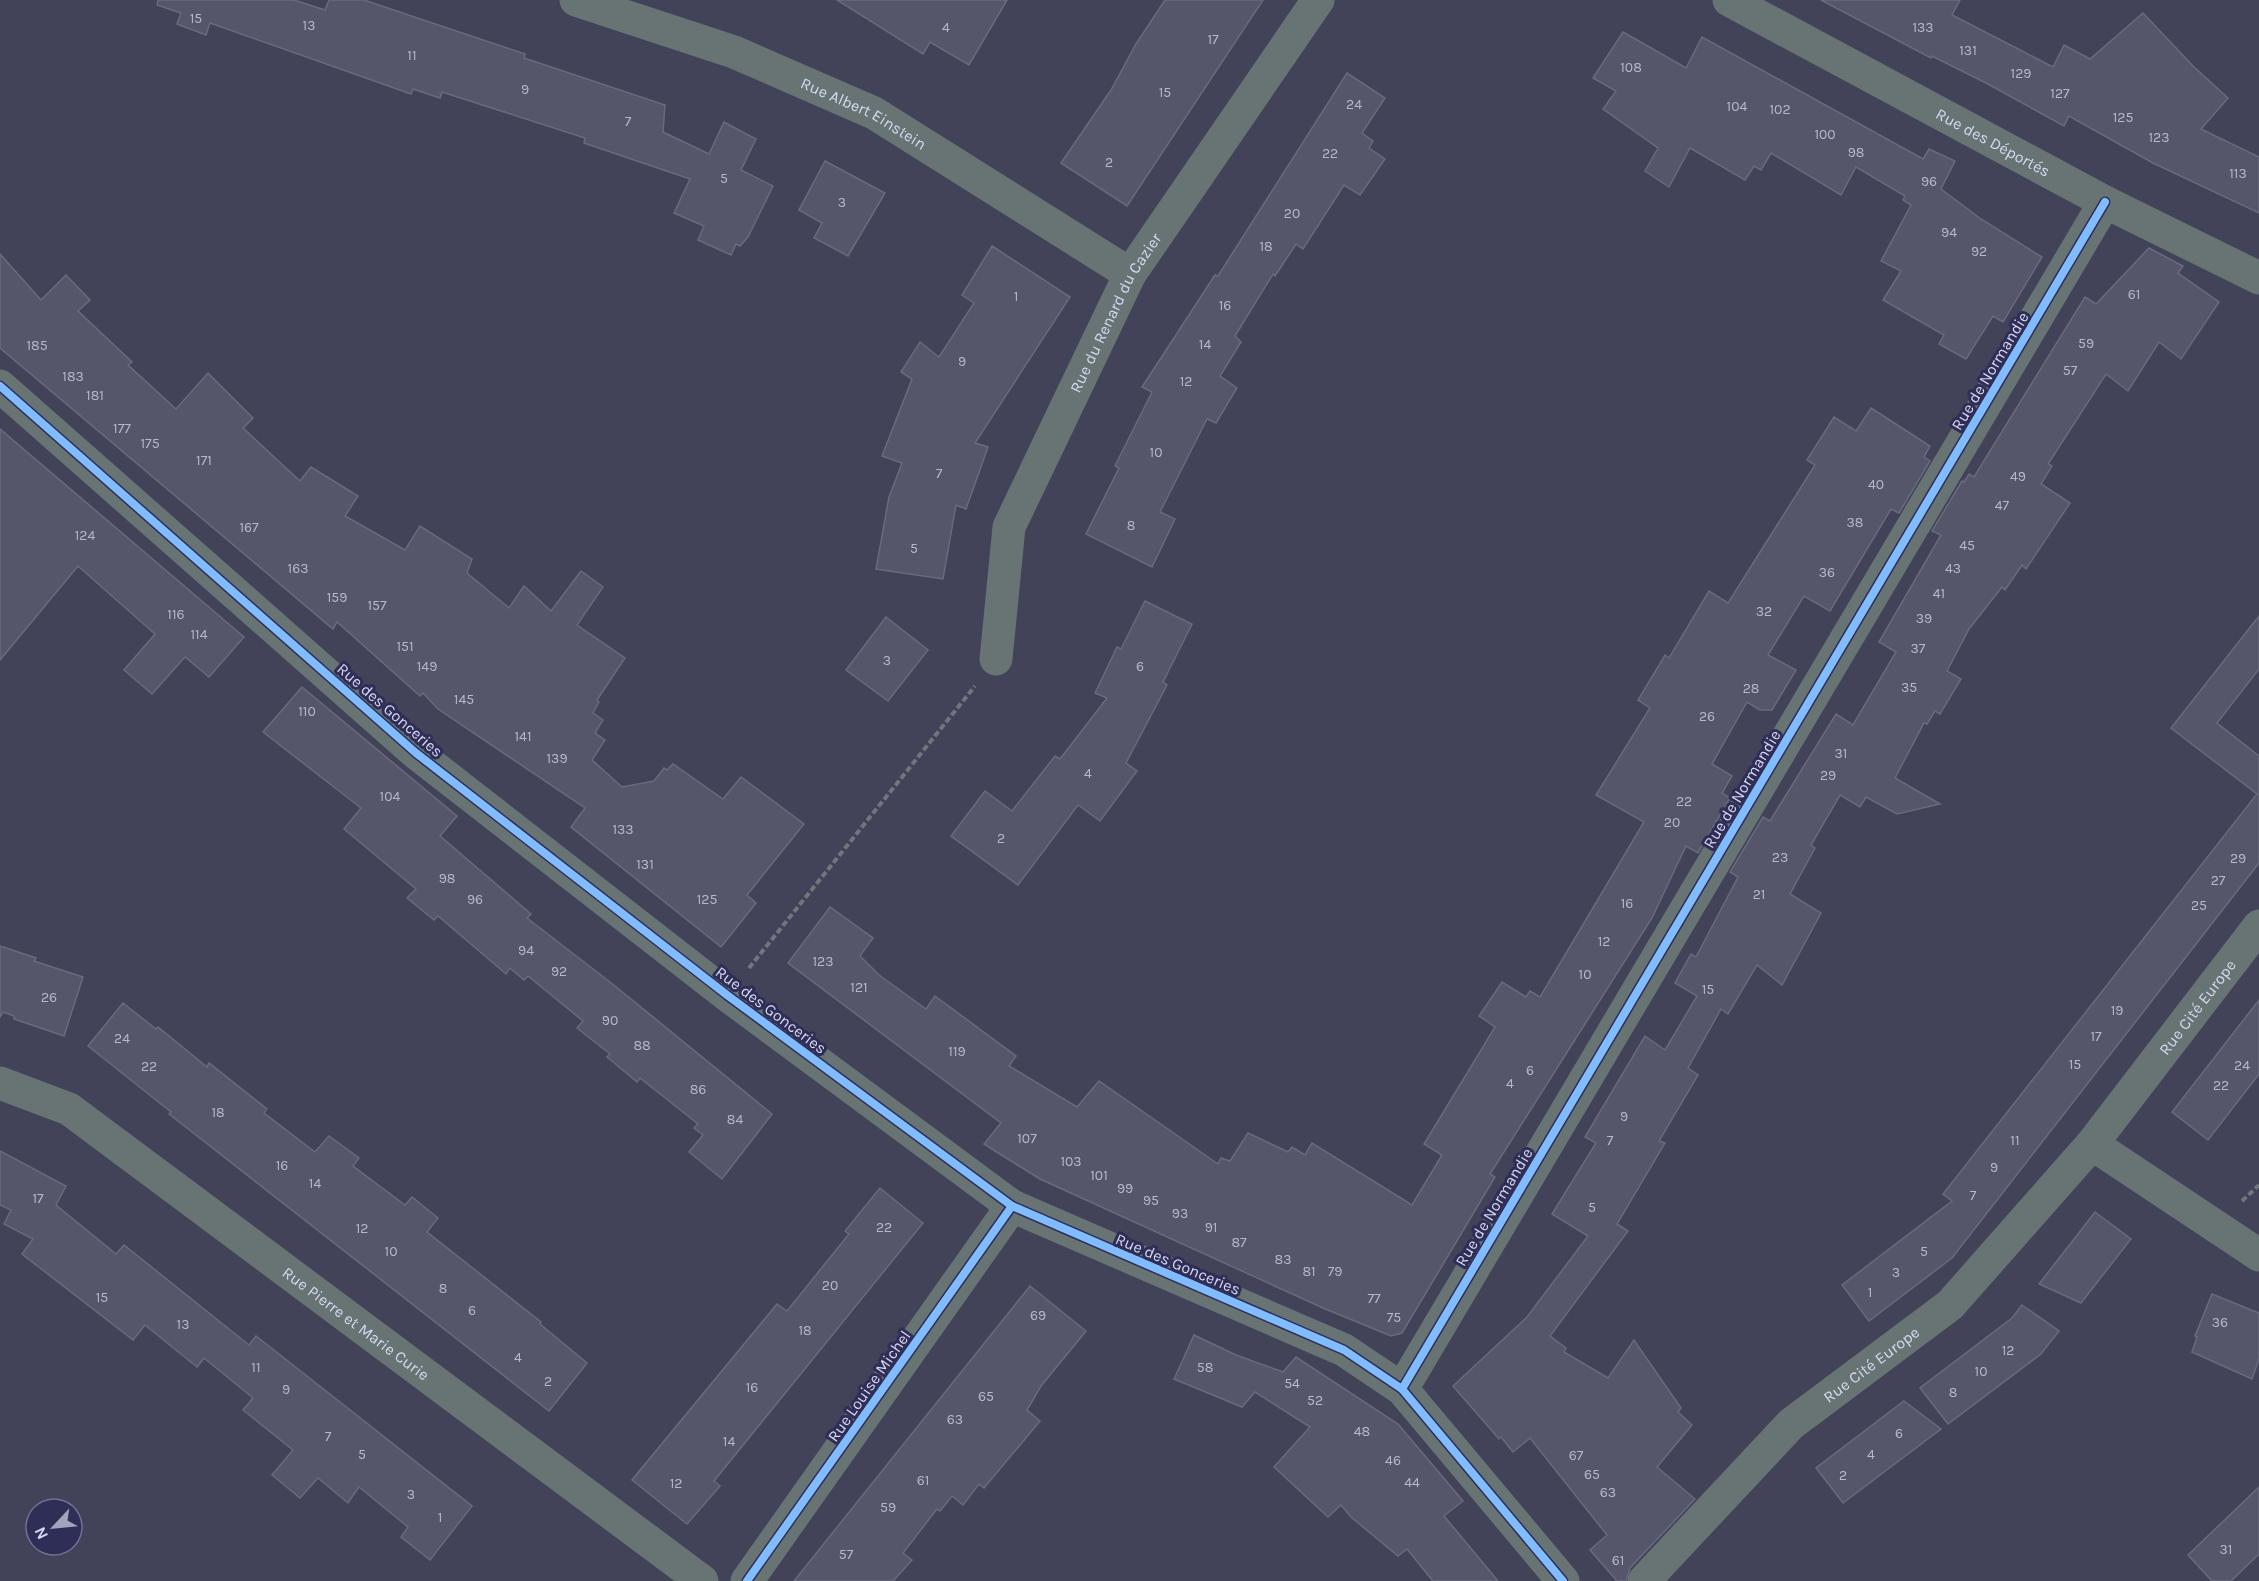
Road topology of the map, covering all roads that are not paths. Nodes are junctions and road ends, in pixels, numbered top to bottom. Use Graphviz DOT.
graph roads {
  1 [pos="576,0"];
  2 [pos="1318,0"];
  3 [pos="1729,0"];
  4 [pos="2105,202"];
  5 [pos="1130,274"];
  6 [pos="2259,278"];
  7 [pos="0,386"];
  8 [pos="996,660"];
  9 [pos="2259,926"];
  10 [pos="0,1083"];
  11 [pos="2092,1144"];
  12 [pos="1012,1206"];
  13 [pos="2259,1255"];
  14 [pos="1402,1389"];
  15 [pos="702,1581"];
  16 [pos="747,1581"];
  17 [pos="1563,1581"];
  18 [pos="1644,1581"];
  1 -- 5 [label="street, Rue Albert Einstein"];
  2 -- 5 [label="street, Rue du Renard du Cazier"];
  3 -- 4 [label="street, Rue des Déportés"];
  4 -- 6 [label="street, Rue des Déportés"];
  4 -- 14 [label="street, Rue de Normandie"];
  5 -- 8 [label="street, Rue du Renard du Cazier"];
  7 -- 12 [label="street, Rue des Gonceries"];
  9 -- 11 [label="street, Rue Cité Europe"];
  10 -- 15 [label="street, Rue Pierre et Marie Curie"];
  11 -- 13 [label="street"];
  11 -- 18 [label="street, Rue Cité Europe"];
  12 -- 14 [label="street, Rue des Gonceries"];
  12 -- 16 [label="street, Rue Louise Michel"];
  14 -- 17 [label="street, Rue des Gonceries"];
}
